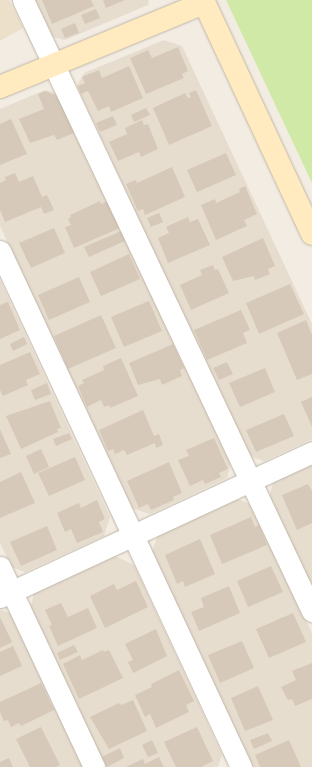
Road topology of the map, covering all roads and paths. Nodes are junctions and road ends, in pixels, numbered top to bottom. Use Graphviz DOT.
graph roads {
  1 [pos="23,0"];
  2 [pos="204,1"];
  3 [pos="54,63"];
  4 [pos="0,87"];
  5 [pos="312,234"];
  6 [pos="0,251"];
  7 [pos="312,452"];
  8 [pos="250,479"];
  9 [pos="134,536"];
  10 [pos="0,568"];
  11 [pos="6,594"];
  12 [pos="312,611"];
  13 [pos="94,767"];
  14 [pos="241,767"];
  1 -- 3 [label="street"];
  2 -- 3 [label="street"];
  2 -- 5 [label="street"];
  3 -- 4 [label="street"];
  3 -- 8 [label="street"];
  6 -- 9 [label="street"];
  7 -- 8 [label="street"];
  8 -- 9 [label="street"];
  8 -- 12 [label="street"];
  9 -- 11 [label="street"];
  9 -- 14 [label="street"];
  10 -- 11 [label="street"];
  11 -- 13 [label="street"];
}
